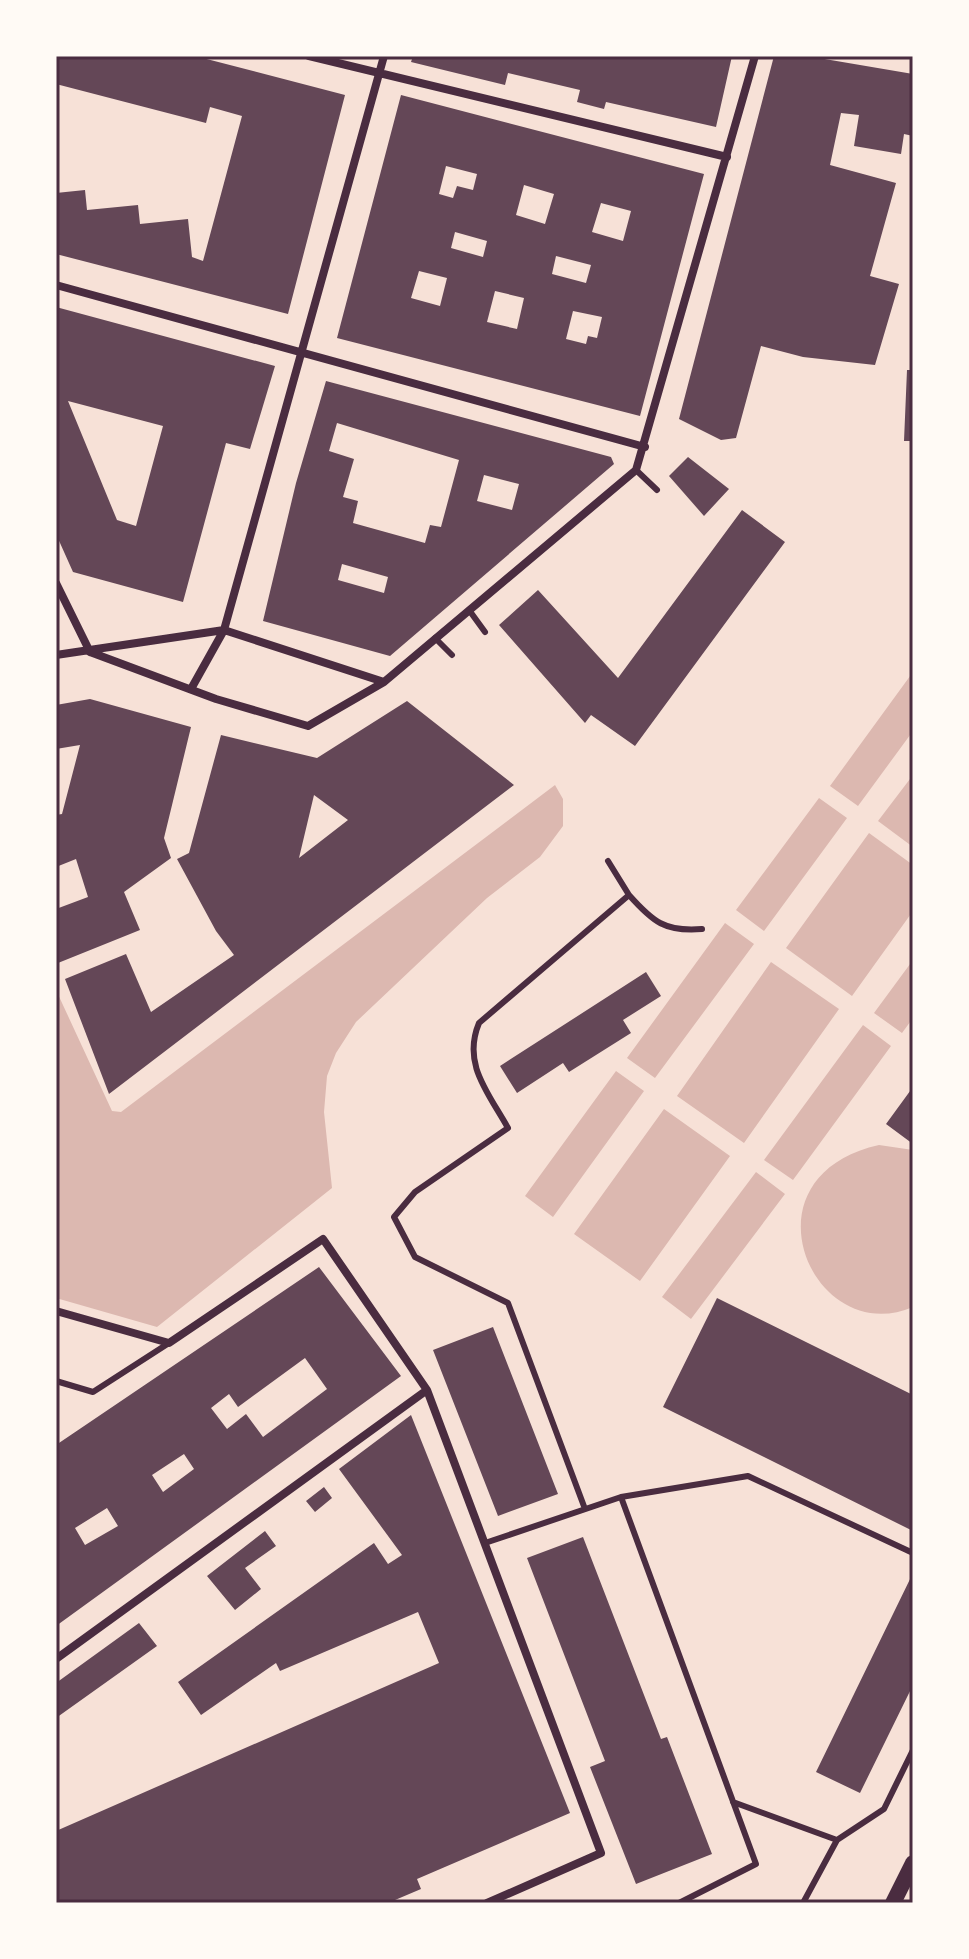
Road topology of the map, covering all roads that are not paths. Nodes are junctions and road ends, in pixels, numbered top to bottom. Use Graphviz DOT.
graph roads {
  1 [pos="309,56"];
  2 [pos="384,56"];
  3 [pos="755,56"];
  4 [pos="379,73"];
  5 [pos="727,157"];
  6 [pos="56,285"];
  7 [pos="302,351"];
  8 [pos="645,447"];
  9 [pos="636,470"];
  10 [pos="657,490"];
  11 [pos="56,583"];
  12 [pos="469,610"];
  13 [pos="224,630"];
  14 [pos="485,632"];
  15 [pos="435,638"];
  16 [pos="90,652"];
  17 [pos="56,655"];
  18 [pos="452,655"];
  19 [pos="384,682"];
  20 [pos="191,689"];
  21 [pos="608,861"];
  22 [pos="629,895"];
  23 [pos="702,929"];
  24 [pos="56,1311"];
  25 [pos="169,1343"];
  26 [pos="56,1381"];
  27 [pos="427,1390"];
  28 [pos="621,1497"];
  29 [pos="585,1509"];
  30 [pos="485,1543"];
  31 [pos="913,1553"];
  32 [pos="56,1659"];
  33 [pos="913,1750"];
  34 [pos="733,1802"];
  35 [pos="837,1840"];
  36 [pos="913,1863"];
  37 [pos="487,1903"];
  38 [pos="679,1903"];
  39 [pos="803,1903"];
  40 [pos="893,1903"];
  1 -- 4 [label="street"];
  2 -- 4 [label="street"];
  3 -- 5 [label="street"];
  4 -- 5 [label="street"];
  4 -- 7 [label="street"];
  5 -- 8 [label="street"];
  6 -- 7 [label="street"];
  7 -- 8 [label="street"];
  7 -- 13 [label="street"];
  8 -- 9 [label="street"];
  9 -- 10 [label="lane"];
  9 -- 12 [label="street"];
  11 -- 16 [label="street"];
  12 -- 14 [label="lane"];
  12 -- 15 [label="street"];
  13 -- 16 [label="street"];
  13 -- 19 [label="street"];
  13 -- 20 [label="street"];
  15 -- 18 [label="lane"];
  15 -- 19 [label="street"];
  16 -- 17 [label="street"];
  16 -- 20 [label="street"];
  19 -- 20 [label="street"];
  21 -- 22 [label="lane"];
  22 -- 23 [label="lane"];
  22 -- 29 [label="lane"];
  24 -- 25 [label="street"];
  25 -- 26 [label="lane"];
  25 -- 27 [label="street"];
  27 -- 30 [label="street"];
  27 -- 32 [label="street"];
  28 -- 29 [label="lane"];
  28 -- 31 [label="lane"];
  28 -- 34 [label="lane"];
  29 -- 30 [label="lane"];
  30 -- 37 [label="street"];
  33 -- 35 [label="lane"];
  34 -- 35 [label="lane"];
  34 -- 38 [label="lane"];
  35 -- 39 [label="lane"];
  36 -- 40 [label="main road"];
}
